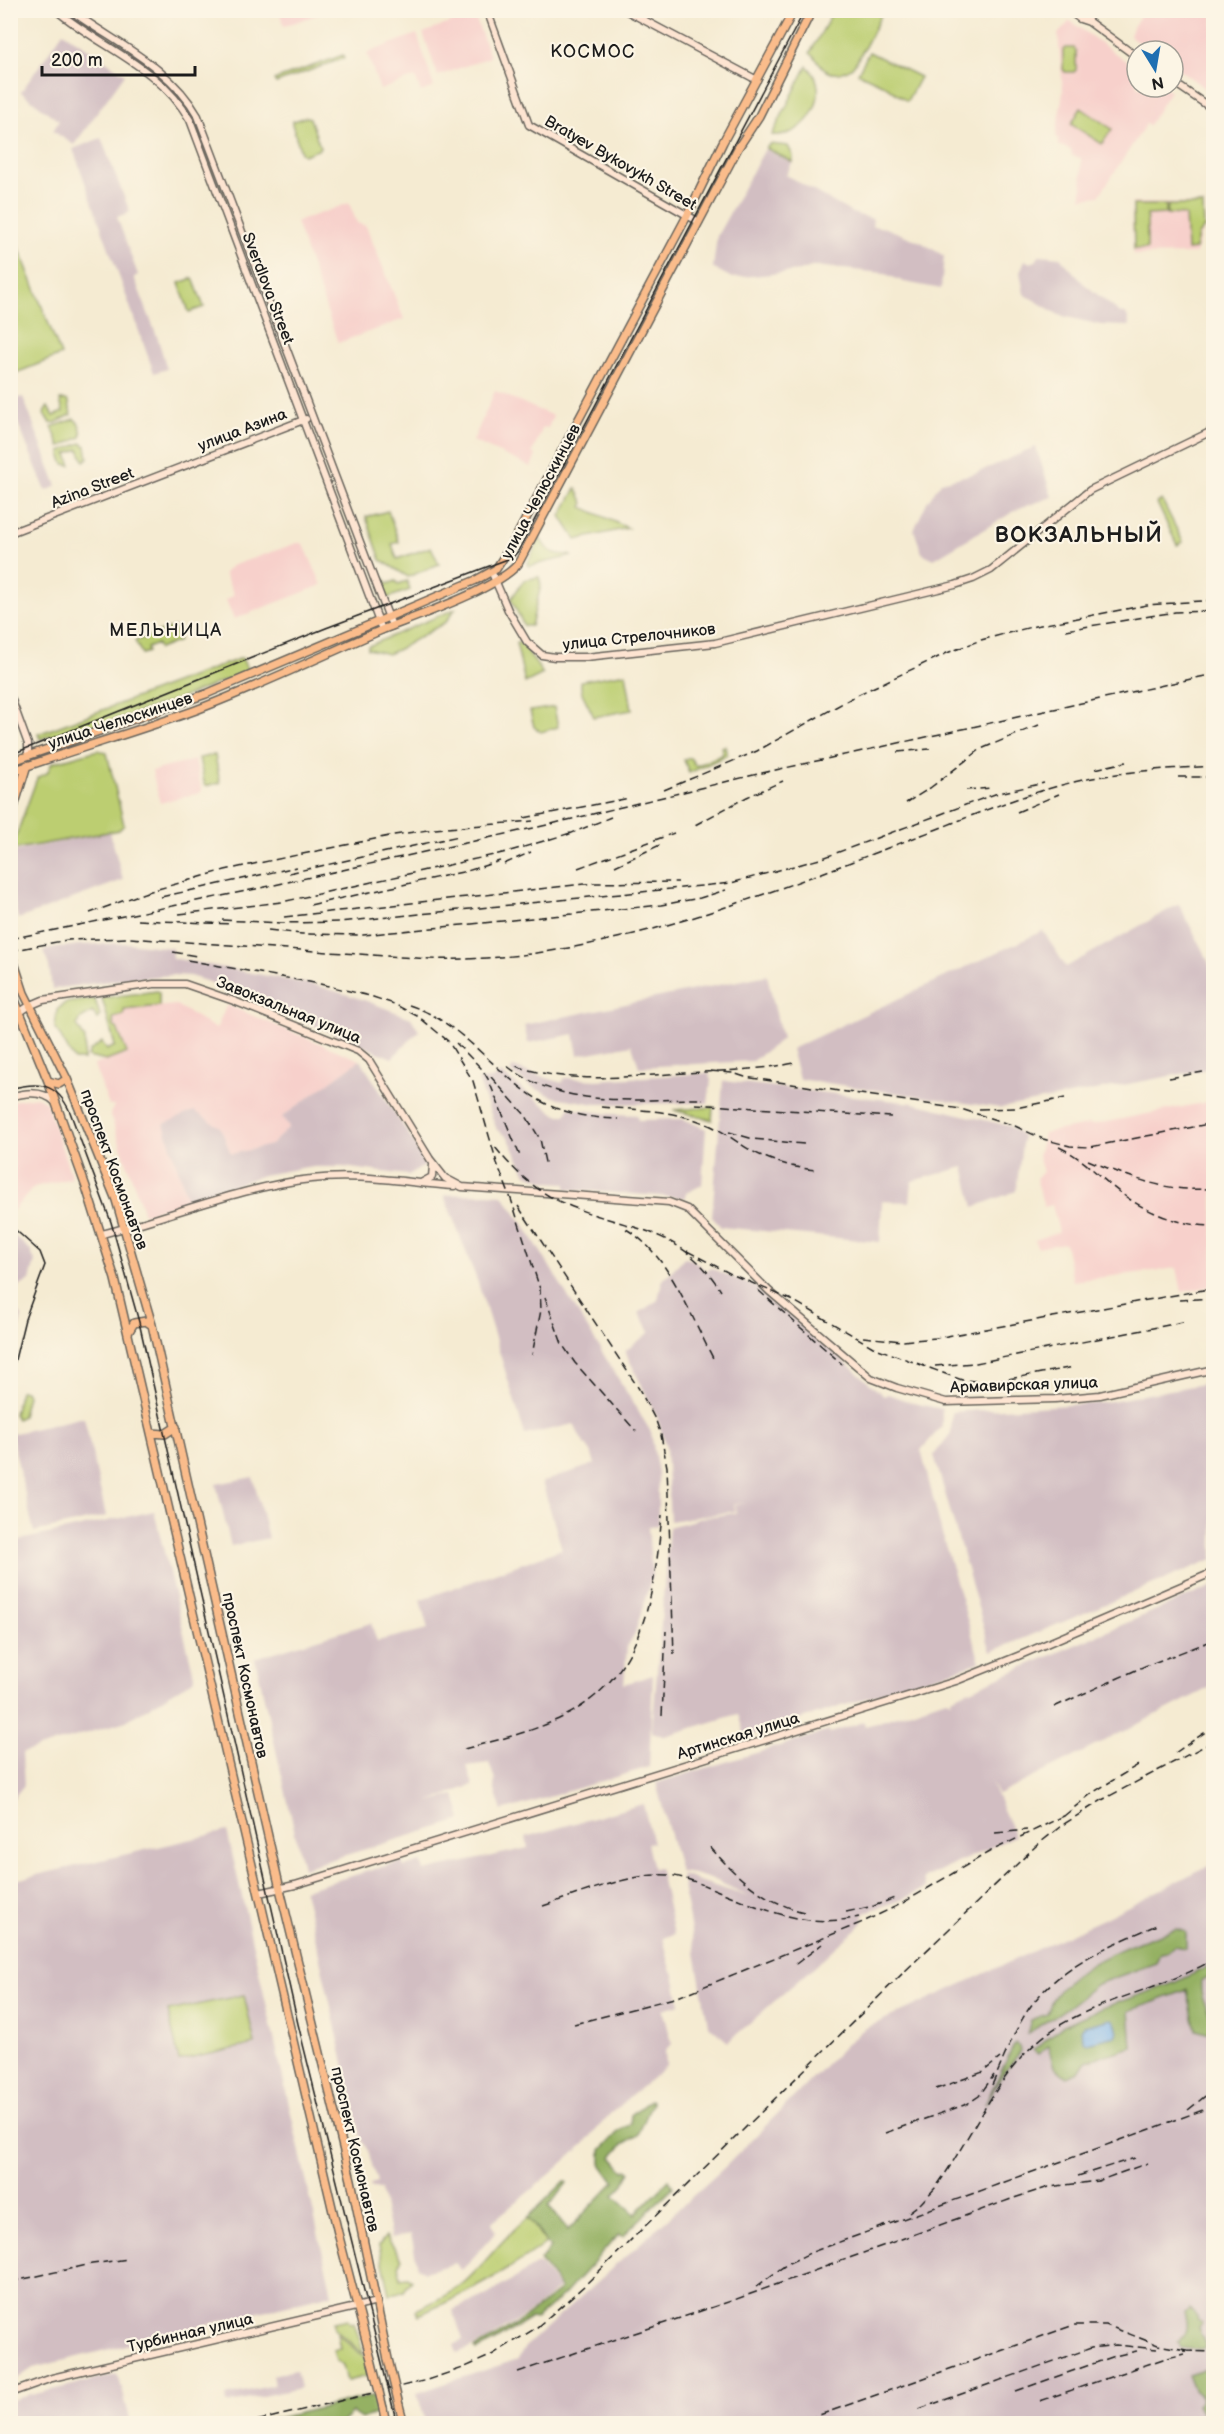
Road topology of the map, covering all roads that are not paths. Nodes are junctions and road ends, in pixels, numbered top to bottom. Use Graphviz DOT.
graph roads {
  1 [pos="56,10"];
  2 [pos="70,10"];
  3 [pos="487,10"];
  4 [pos="625,10"];
  5 [pos="794,10"];
  6 [pos="812,10"];
  7 [pos="1068,10"];
  8 [pos="1082,10"];
  9 [pos="1089,22"];
  10 [pos="1125,48"];
  11 [pos="758,80"];
  12 [pos="1185,90"];
  13 [pos="1214,110"];
  14 [pos="723,141"];
  15 [pos="738,148"];
  16 [pos="687,216"];
  17 [pos="699,222"];
  18 [pos="312,416"];
  19 [pos="303,420"];
  20 [pos="1214,430"];
  21 [pos="10,533"];
  22 [pos="492,573"];
  23 [pos="495,582"];
  24 [pos="388,617"];
  25 [pos="379,621"];
  26 [pos="392,626"];
  27 [pos="382,630"];
  28 [pos="10,695"];
  29 [pos="28,755"];
  30 [pos="10,762"];
  31 [pos="27,766"];
  32 [pos="10,772"];
  33 [pos="10,820"];
  34 [pos="10,950"];
  35 [pos="10,988"];
  36 [pos="29,1006"];
  37 [pos="19,1012"];
  38 [pos="10,1019"];
  39 [pos="68,1079"];
  40 [pos="48,1081"];
  41 [pos="10,1097"];
  42 [pos="56,1104"];
  43 [pos="430,1159"];
  44 [pos="415,1184"];
  45 [pos="462,1187"];
  46 [pos="124,1228"];
  47 [pos="102,1234"];
  48 [pos="152,1325"];
  49 [pos="128,1333"];
  50 [pos="1214,1369"];
  51 [pos="176,1427"];
  52 [pos="152,1433"];
  53 [pos="1214,1572"];
  54 [pos="280,1889"];
  55 [pos="259,1893"];
  56 [pos="377,2302"];
  57 [pos="356,2307"];
  58 [pos="10,2393"];
  59 [pos="386,2424"];
  60 [pos="404,2424"];
  1 -- 19 [label="main road, Sverdlova Street"];
  2 -- 18 [label="main road, Sverdlova Street"];
  3 -- 16 [label="main road, Bratyev Bykovykh Street"];
  4 -- 11 [label="main road"];
  5 -- 11 [label="main road, улица Челюскинцев"];
  6 -- 15 [label="main road, улица Челюскинцев"];
  7 -- 9 [label="main road"];
  8 -- 9 [label="main road"];
  9 -- 10 [label="main road"];
  11 -- 14 [label="main road, улица Челюскинцев"];
  12 -- 13 [label="main road"];
  14 -- 15 [label="main road"];
  14 -- 16 [label="main road, улица Челюскинцев"];
  15 -- 17 [label="main road, улица Челюскинцев"];
  16 -- 17 [label="main road, Bratyev Bykovykh Street"];
  16 -- 22 [label="main road, улица Челюскинцев"];
  17 -- 23 [label="main road, улица Челюскинцев"];
  18 -- 19 [label="main road, улица Азина"];
  18 -- 24 [label="main road, Sverdlova Street"];
  19 -- 21 [label="main road, улица Азина"];
  19 -- 25 [label="main road, Sverdlova Street"];
  20 -- 23 [label="main road, улица Стрелочников"];
  22 -- 23 [label="main road, улица Стрелочников"];
  22 -- 24 [label="main road, улица Челюскинцев"];
  23 -- 26 [label="main road, улица Челюскинцев"];
  24 -- 25 [label="main road, улица Челюскинцев"];
  24 -- 26 [label="main road, Sverdlova Street"];
  25 -- 27 [label="main road, Sverdlova Street"];
  25 -- 29 [label="main road, улица Челюскинцев"];
  26 -- 27 [label="main road, улица Челюскинцев"];
  27 -- 31 [label="main road, улица Челюскинцев"];
  28 -- 29 [label="main road"];
  29 -- 30 [label="main road, улица Челюскинцев"];
  29 -- 31 [label="main road"];
  31 -- 32 [label="main road, улица Челюскинцев"];
  31 -- 33 [label="main road"];
  34 -- 36 [label="main road, проспект Космонавтов"];
  35 -- 37 [label="main road, проспект Космонавтов"];
  36 -- 37 [label="main road, Завокзальная улица"];
  36 -- 39 [label="main road, проспект Космонавтов"];
  36 -- 43 [label="main road, Завокзальная улица"];
  37 -- 38 [label="main road, Завокзальная улица"];
  37 -- 40 [label="main road, проспект Космонавтов"];
  39 -- 40 [label="main road"];
  39 -- 46 [label="main road, проспект Космонавтов"];
  40 -- 42 [label="main road, проспект Космонавтов"];
  41 -- 42 [label="main road"];
  42 -- 47 [label="main road, проспект Космонавтов"];
  43 -- 44 [label="main road"];
  43 -- 45 [label="main road, Завокзальная улица"];
  44 -- 45 [label="main road"];
  44 -- 46 [label="main road"];
  45 -- 50 [label="main road, Армавирская улица"];
  46 -- 47 [label="main road"];
  46 -- 48 [label="main road, проспект Космонавтов"];
  47 -- 49 [label="main road, проспект Космонавтов"];
  48 -- 49 [label="main road"];
  48 -- 51 [label="main road, проспект Космонавтов"];
  49 -- 52 [label="main road, проспект Космонавтов"];
  51 -- 52 [label="main road"];
  51 -- 54 [label="main road, проспект Космонавтов"];
  52 -- 55 [label="main road, проспект Космонавтов"];
  53 -- 54 [label="main road, Артинская улица"];
  54 -- 55 [label="main road, Артинская улица"];
  54 -- 56 [label="main road, проспект Космонавтов"];
  55 -- 57 [label="main road, проспект Космонавтов"];
  56 -- 57 [label="main road, Турбинная улица"];
  56 -- 60 [label="main road, проспект Космонавтов, bridge"];
  57 -- 58 [label="main road, Турбинная улица"];
  57 -- 59 [label="main road, проспект Космонавтов, bridge"];
}
